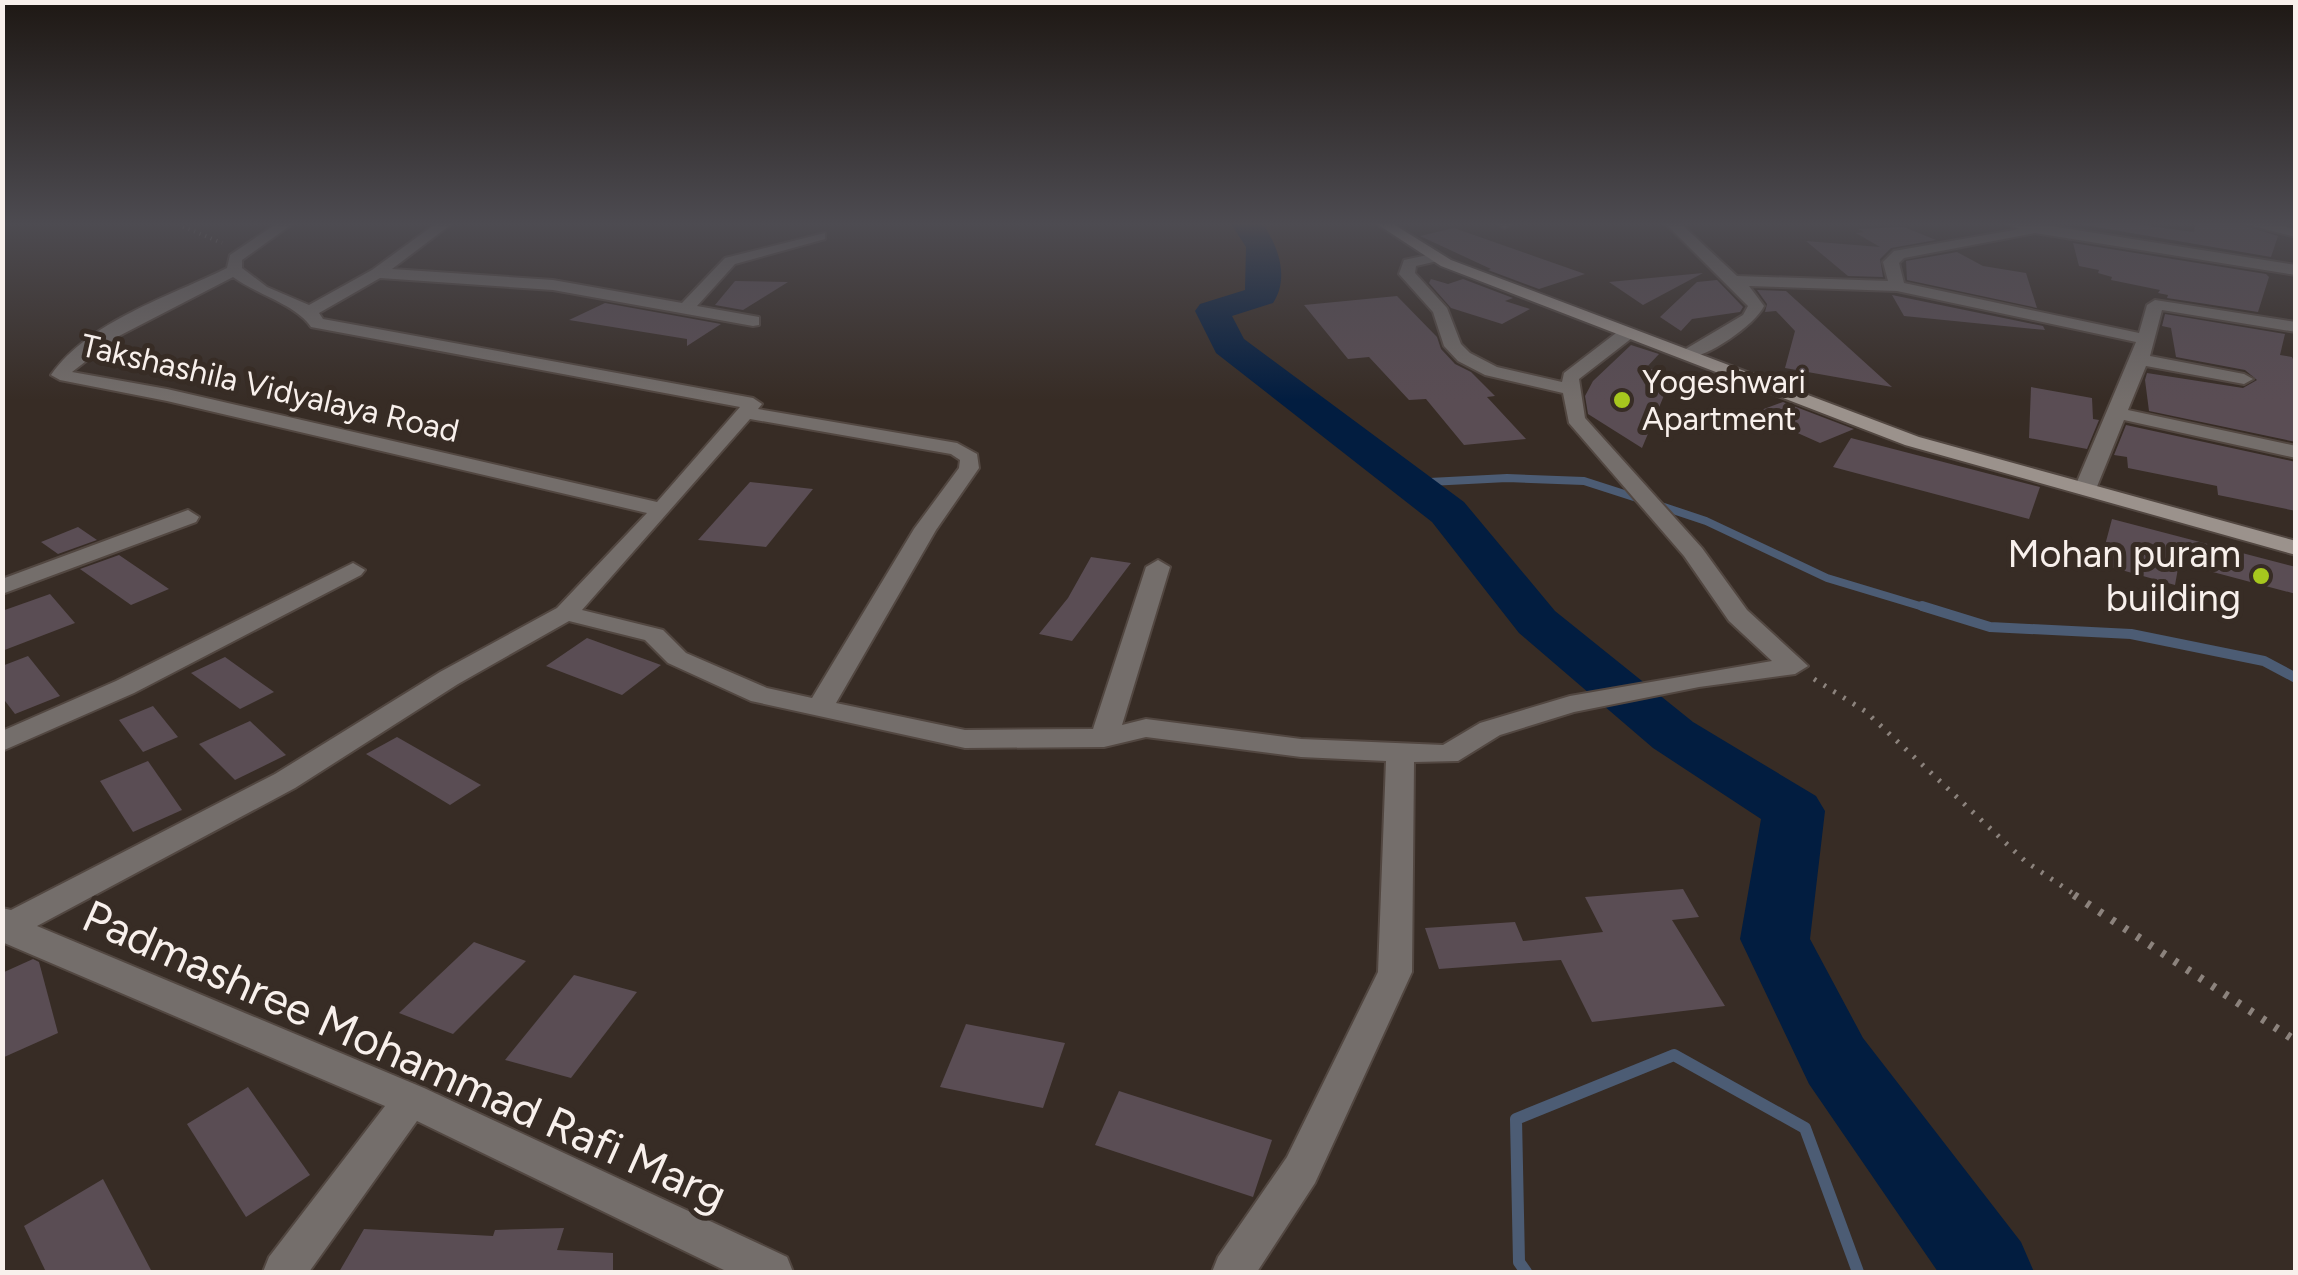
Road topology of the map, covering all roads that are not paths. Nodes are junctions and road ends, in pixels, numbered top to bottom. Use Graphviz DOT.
graph roads {
  1 [pos="202,282"];
  2 [pos="255,282"];
  3 [pos="362,282"];
  4 [pos="502,282"];
  5 [pos="711,282"];
  6 [pos="1415,282"];
  7 [pos="1496,282"];
  8 [pos="1735,282"];
  9 [pos="1896,282"];
  10 [pos="1897,286"];
  11 [pos="685,310"];
  12 [pos="310,311"];
  13 [pos="753,321"];
  14 [pos="2296,327"];
  15 [pos="1626,334"];
  16 [pos="2145,339"];
  17 [pos="1690,354"];
  18 [pos="2140,360"];
  19 [pos="2244,379"];
  20 [pos="1572,390"];
  21 [pos="746,413"];
  22 [pos="2116,413"];
  23 [pos="2296,452"];
  24 [pos="2085,489"];
  25 [pos="662,510"];
  26 [pos="188,517"];
  27 [pos="2296,548"];
  28 [pos="1158,567"];
  29 [pos="352,570"];
  30 [pos="2,587"];
  31 [pos="566,613"];
  32 [pos="819,709"];
  33 [pos="1104,738"];
  34 [pos="2,742"];
  35 [pos="1400,752"];
  36 [pos="4,926"];
  37 [pos="411,1100"];
  38 [pos="728,1263"];
  39 [pos="284,1272"];
  40 [pos="772,1272"];
  41 [pos="1233,1272"];
  1 -- 25 [label="street, Takshashila Vidyalaya Road"];
  2 -- 12 [label="street"];
  3 -- 12 [label="street"];
  4 -- 11 [label="street"];
  5 -- 11 [label="street"];
  6 -- 20 [label="street"];
  7 -- 15 [label="street"];
  8 -- 10 [label="street"];
  8 -- 17 [label="street"];
  9 -- 10 [label="street"];
  10 -- 16 [label="street"];
  11 -- 13 [label="street"];
  12 -- 21 [label="street"];
  14 -- 16 [label="street"];
  15 -- 17 [label="street"];
  15 -- 20 [label="street"];
  16 -- 18 [label="street"];
  17 -- 24 [label="street"];
  18 -- 19 [label="street"];
  18 -- 22 [label="street"];
  20 -- 35 [label="street"];
  21 -- 25 [label="street"];
  21 -- 32 [label="street"];
  22 -- 23 [label="street"];
  22 -- 24 [label="street"];
  24 -- 27 [label="street"];
  25 -- 31 [label="street"];
  26 -- 30 [label="street"];
  28 -- 33 [label="street"];
  29 -- 34 [label="street"];
  31 -- 32 [label="street"];
  31 -- 36 [label="street"];
  32 -- 33 [label="street"];
  33 -- 35 [label="street"];
  35 -- 41 [label="street"];
  36 -- 37 [label="street, Padmashree Mohammad Rafi Marg"];
  37 -- 38 [label="street, Padmashree Mohammad Rafi Marg"];
  37 -- 39 [label="street"];
  38 -- 40 [label="street, Padmashree Mohammad Rafi Marg"];
}
